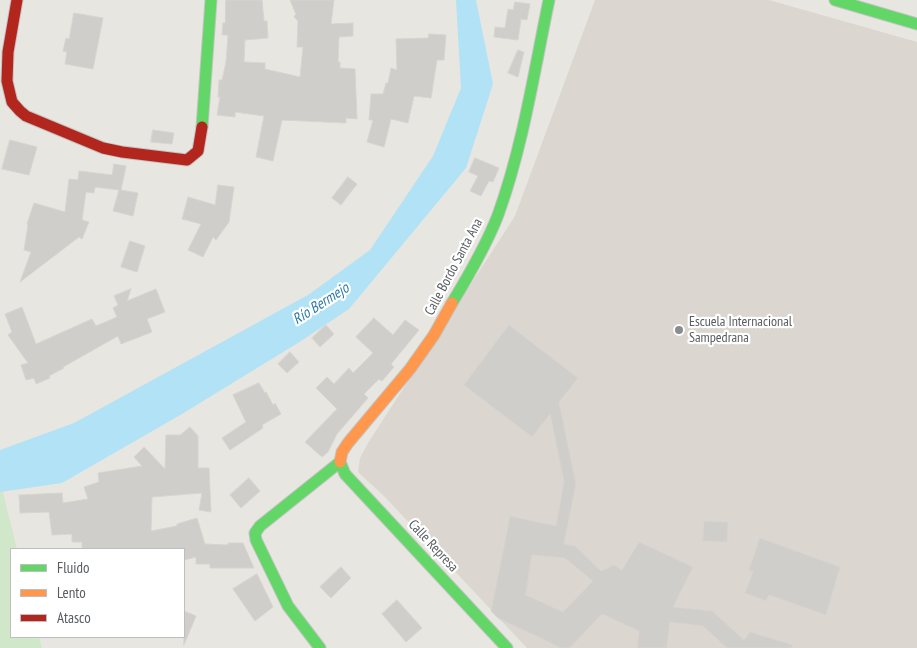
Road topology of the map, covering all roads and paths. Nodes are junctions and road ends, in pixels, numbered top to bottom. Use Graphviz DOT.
graph roads {
  1 [pos="17,0"];
  2 [pos="211,0"];
  3 [pos="549,0"];
  4 [pos="835,0"];
  5 [pos="917,24"];
  6 [pos="340,462"];
  7 [pos="320,648"];
  8 [pos="508,648"];
  1 -- 2 [label="street"];
  3 -- 6 [label="street, Calle Bordo Santa Ana"];
  4 -- 5 [label="street"];
  6 -- 7 [label="street"];
  6 -- 8 [label="street, Calle Represa"];
}
